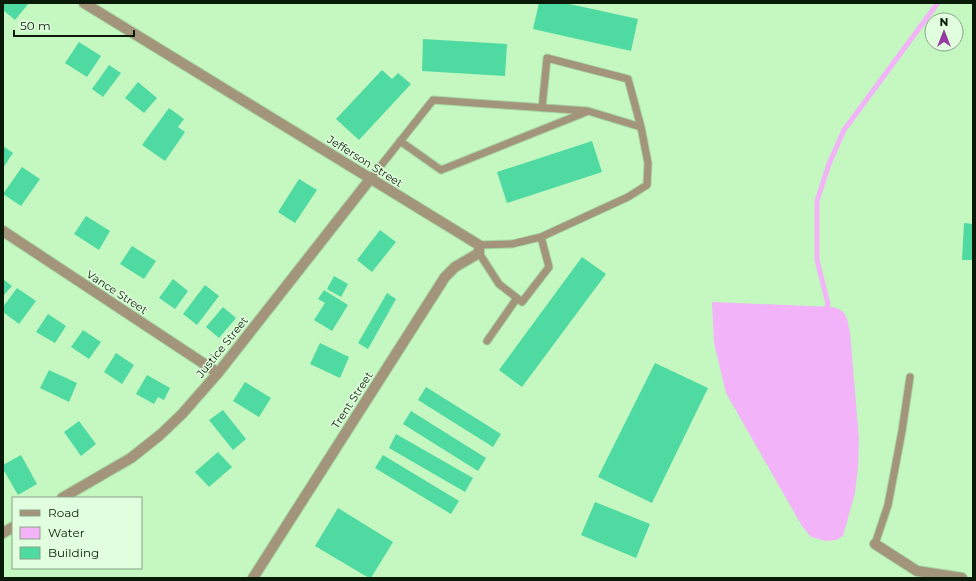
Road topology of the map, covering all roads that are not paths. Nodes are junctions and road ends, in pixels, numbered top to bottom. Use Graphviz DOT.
graph roads {
  1 [pos="84,3"];
  2 [pos="542,108"];
  3 [pos="588,111"];
  4 [pos="641,127"];
  5 [pos="400,141"];
  6 [pos="370,178"];
  7 [pos="3,231"];
  8 [pos="541,237"];
  9 [pos="479,249"];
  10 [pos="517,298"];
  11 [pos="486,341"];
  12 [pos="218,372"];
  13 [pos="910,377"];
  14 [pos="64,497"];
  15 [pos="12,528"];
  16 [pos="3,533"];
  17 [pos="876,544"];
  18 [pos="253,578"];
  19 [pos="962,578"];
  1 -- 6 [label="street, Jefferson Street"];
  2 -- 3 [label="lane"];
  2 -- 4 [label="lane"];
  2 -- 5 [label="lane"];
  3 -- 4 [label="lane"];
  3 -- 5 [label="lane"];
  4 -- 8 [label="lane"];
  5 -- 6 [label="lane"];
  6 -- 9 [label="street, Jefferson Street"];
  6 -- 12 [label="street, Justice Street"];
  7 -- 12 [label="street, Vance Street"];
  8 -- 9 [label="lane"];
  8 -- 10 [label="lane"];
  9 -- 10 [label="lane"];
  9 -- 18 [label="street, Trent Street"];
  10 -- 11 [label="lane"];
  12 -- 14 [label="street, Justice Street"];
  13 -- 17 [label="lane"];
  15 -- 16 [label="street"];
  17 -- 19 [label="street"];
}
